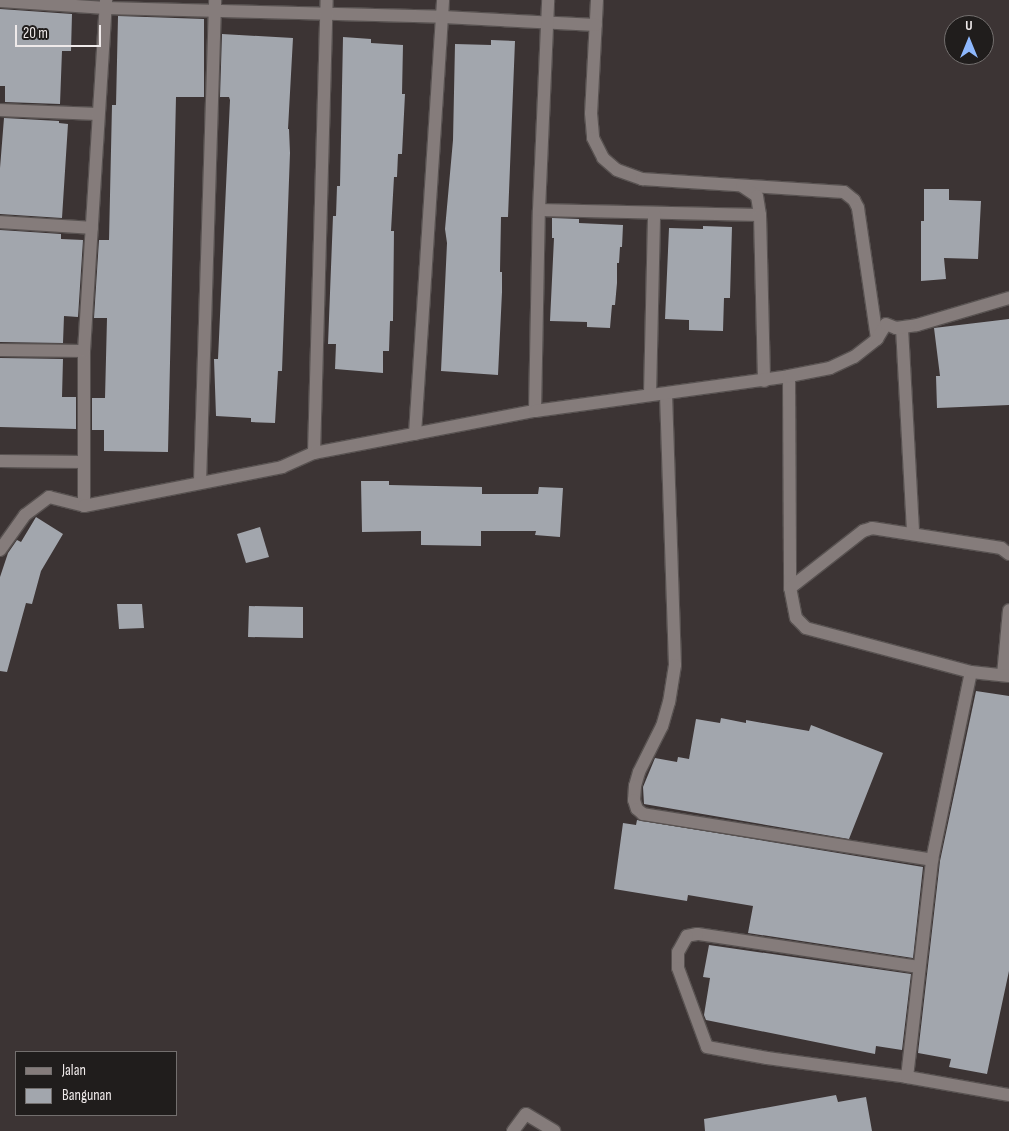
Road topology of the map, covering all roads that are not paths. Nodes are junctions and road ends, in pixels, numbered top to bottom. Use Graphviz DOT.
graph roads {
  1 [pos="327,0"];
  2 [pos="443,0"];
  3 [pos="548,0"];
  4 [pos="597,0"];
  5 [pos="0,1"];
  6 [pos="106,4"];
  7 [pos="215,6"];
  8 [pos="326,14"];
  9 [pos="443,17"];
  10 [pos="548,21"];
  11 [pos="596,25"];
  12 [pos="0,110"];
  13 [pos="98,114"];
  14 [pos="737,184"];
  15 [pos="539,210"];
  16 [pos="654,213"];
  17 [pos="760,215"];
  18 [pos="0,222"];
  19 [pos="92,228"];
  20 [pos="1009,298"];
  21 [pos="902,328"];
  22 [pos="877,338"];
  23 [pos="0,350"];
  24 [pos="84,351"];
  25 [pos="789,376"];
  26 [pos="764,381"];
  27 [pos="666,394"];
  28 [pos="650,396"];
  29 [pos="535,411"];
  30 [pos="415,434"];
  31 [pos="314,453"];
  32 [pos="0,461"];
  33 [pos="83,462"];
  34 [pos="200,482"];
  35 [pos="84,506"];
  36 [pos="913,533"];
  37 [pos="0,550"];
  38 [pos="1009,554"];
  39 [pos="790,588"];
  40 [pos="1009,610"];
  41 [pos="971,672"];
  42 [pos="1006,676"];
  43 [pos="932,860"];
  44 [pos="919,967"];
  45 [pos="907,1077"];
  46 [pos="1009,1095"];
  47 [pos="513,1131"];
  48 [pos="554,1131"];
  1 -- 8 [label="street"];
  2 -- 9 [label="street"];
  3 -- 10 [label="street"];
  4 -- 11 [label="street"];
  5 -- 6 [label="street"];
  6 -- 7 [label="street"];
  6 -- 13 [label="street"];
  7 -- 8 [label="street"];
  7 -- 34 [label="street"];
  8 -- 9 [label="street"];
  8 -- 31 [label="street"];
  9 -- 10 [label="street"];
  9 -- 30 [label="street"];
  10 -- 11 [label="street"];
  10 -- 15 [label="street"];
  11 -- 14 [label="street"];
  12 -- 13 [label="street"];
  13 -- 19 [label="street"];
  14 -- 17 [label="street"];
  14 -- 22 [label="street"];
  15 -- 16 [label="street"];
  15 -- 29 [label="street"];
  16 -- 17 [label="street"];
  16 -- 28 [label="street"];
  17 -- 26 [label="street"];
  18 -- 19 [label="street"];
  19 -- 24 [label="street"];
  20 -- 21 [label="street"];
  21 -- 22 [label="street"];
  21 -- 36 [label="street"];
  22 -- 25 [label="street"];
  23 -- 24 [label="street"];
  24 -- 33 [label="street"];
  25 -- 26 [label="street"];
  25 -- 39 [label="street"];
  26 -- 27 [label="street"];
  27 -- 28 [label="street"];
  27 -- 43 [label="street"];
  28 -- 29 [label="street"];
  29 -- 30 [label="street"];
  30 -- 31 [label="street"];
  31 -- 34 [label="street"];
  32 -- 33 [label="street"];
  33 -- 35 [label="street"];
  34 -- 35 [label="street"];
  35 -- 37 [label="street"];
  36 -- 38 [label="street"];
  36 -- 39 [label="street"];
  39 -- 41 [label="street"];
  40 -- 42 [label="street"];
  41 -- 42 [label="street"];
  41 -- 43 [label="street"];
  43 -- 44 [label="street"];
  44 -- 45 [label="street"];
  44 -- 45 [label="street"];
  45 -- 46 [label="street"];
  47 -- 48 [label="street"];
}
